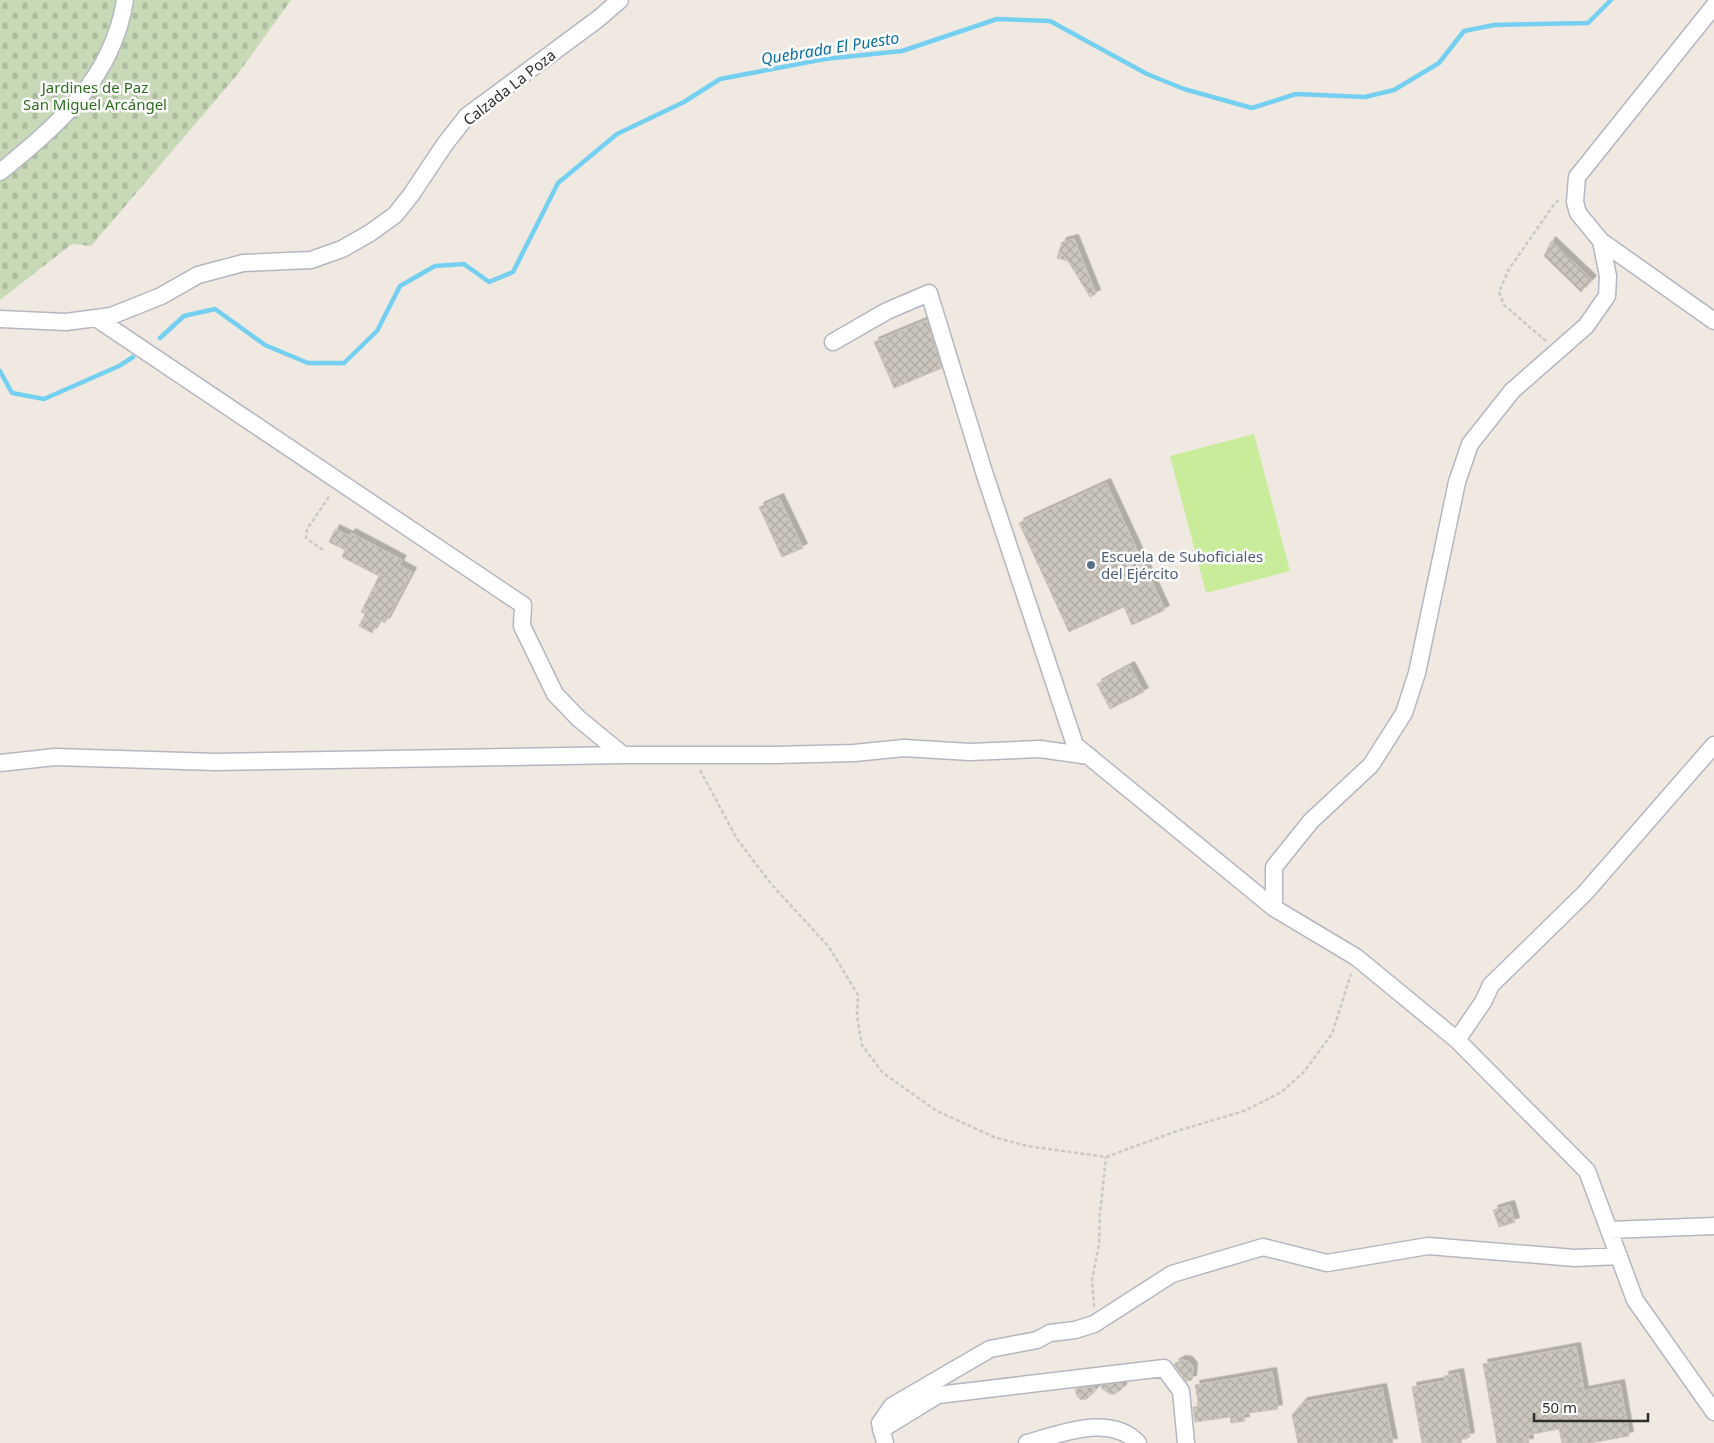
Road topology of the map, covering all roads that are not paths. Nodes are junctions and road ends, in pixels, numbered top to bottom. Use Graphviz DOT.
graph roads {
  1 [pos="125,0"];
  2 [pos="620,0"];
  3 [pos="1714,6"];
  4 [pos="0,172"];
  5 [pos="1601,241"];
  6 [pos="96,318"];
  7 [pos="0,319"];
  8 [pos="1714,321"];
  9 [pos="833,342"];
  10 [pos="1714,745"];
  11 [pos="622,755"];
  12 [pos="1088,756"];
  13 [pos="0,763"];
  14 [pos="1274,908"];
  15 [pos="1457,1040"];
  16 [pos="1714,1226"];
  17 [pos="1609,1230"];
  18 [pos="1619,1256"];
  19 [pos="1714,1412"];
  20 [pos="883,1437"];
  21 [pos="1027,1443"];
  22 [pos="1138,1443"];
  23 [pos="1186,1443"];
  1 -- 4 [label="street"];
  2 -- 6 [label="street, Calzada La Poza"];
  3 -- 5 [label="street"];
  5 -- 8 [label="street"];
  5 -- 14 [label="street"];
  6 -- 7 [label="street, Calzada La Poza"];
  6 -- 11 [label="street"];
  9 -- 12 [label="street"];
  10 -- 15 [label="street"];
  11 -- 12 [label="street"];
  11 -- 13 [label="street"];
  12 -- 14 [label="street"];
  14 -- 15 [label="street"];
  15 -- 17 [label="street"];
  16 -- 17 [label="street"];
  17 -- 18 [label="street"];
  18 -- 19 [label="street"];
  18 -- 20 [label="street"];
  20 -- 23 [label="street"];
  21 -- 22 [label="street"];
}
